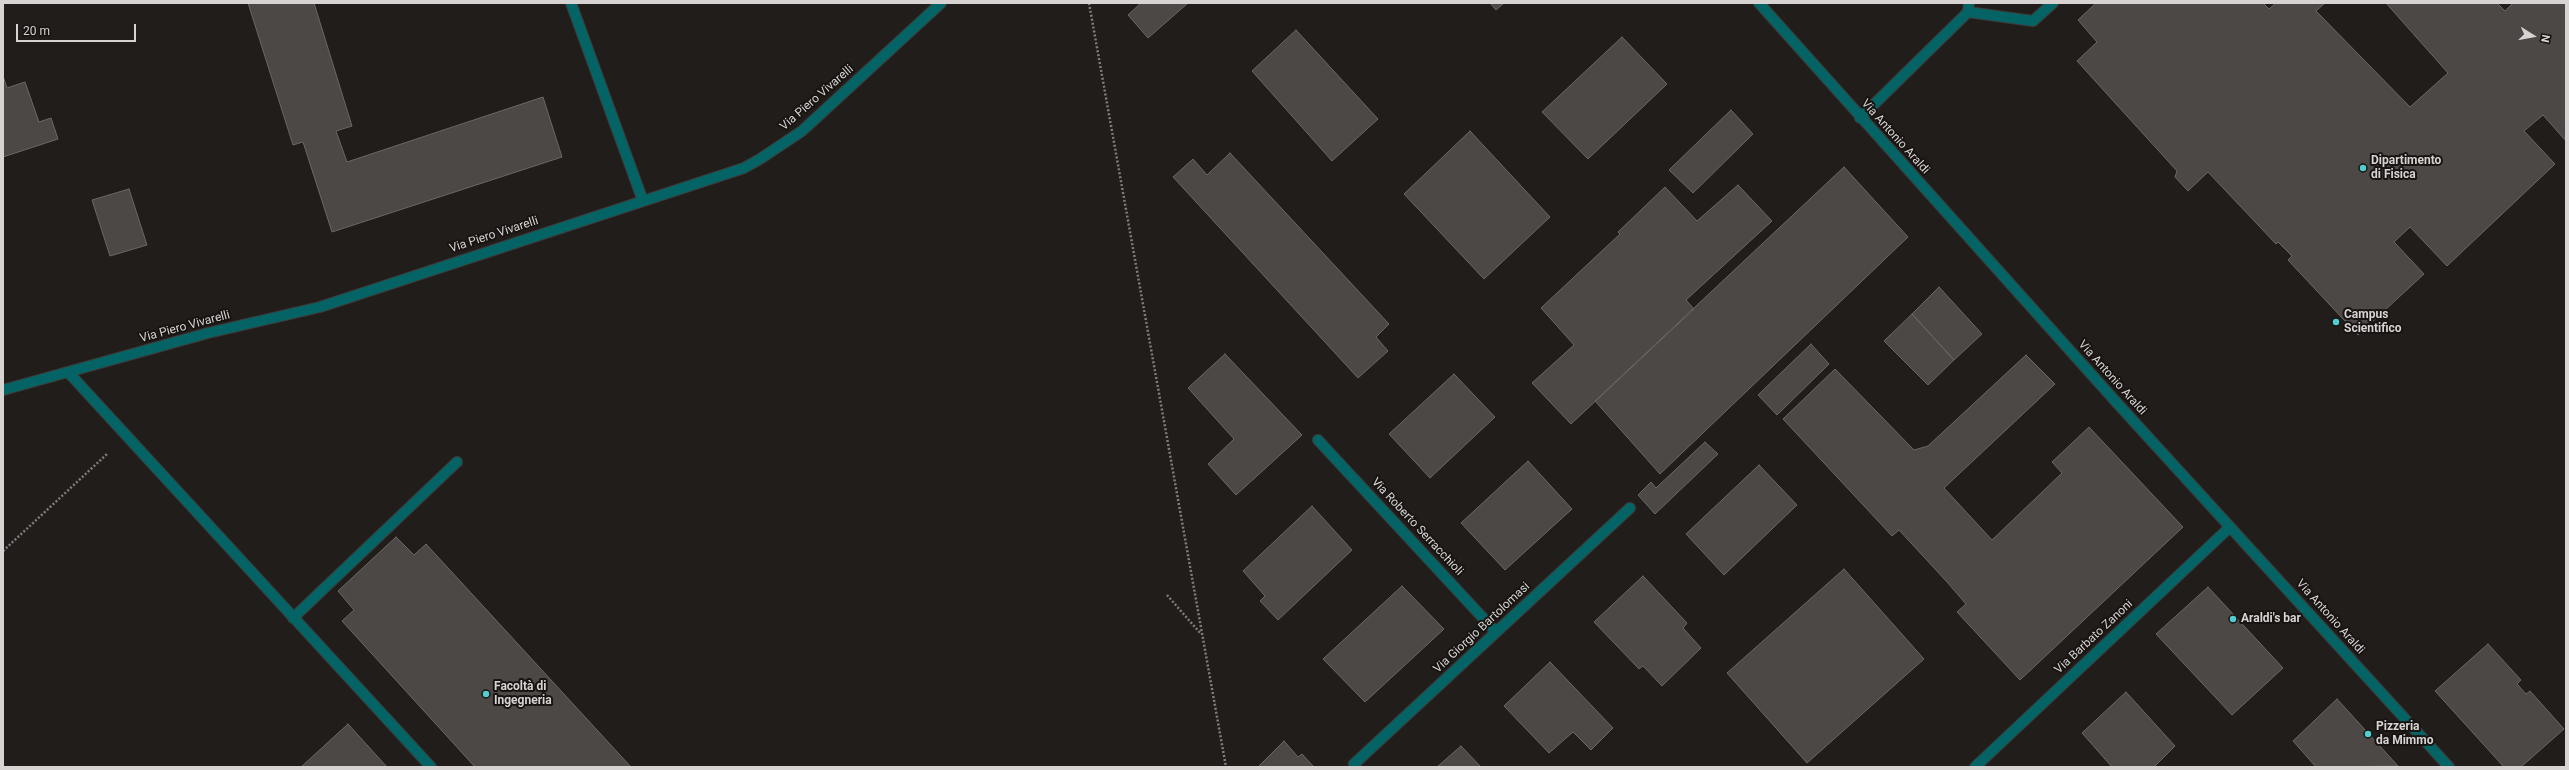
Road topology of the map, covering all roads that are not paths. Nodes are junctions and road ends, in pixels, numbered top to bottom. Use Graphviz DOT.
graph roads {
  1 [pos="572,3"];
  2 [pos="941,3"];
  3 [pos="1759,3"];
  4 [pos="2053,3"];
  5 [pos="1969,8"];
  6 [pos="1860,118"];
  7 [pos="643,201"];
  8 [pos="68,372"];
  9 [pos="3,390"];
  10 [pos="1318,440"];
  11 [pos="457,462"];
  12 [pos="1630,508"];
  13 [pos="2230,527"];
  14 [pos="293,618"];
  15 [pos="1496,632"];
  16 [pos="431,767"];
  17 [pos="1356,767"];
  18 [pos="1976,767"];
  19 [pos="2449,767"];
  1 -- 7 [label="street"];
  2 -- 7 [label="street, Via Piero Vivarelli"];
  3 -- 6 [label="street, Via Antonio Araldi"];
  4 -- 5 [label="street"];
  5 -- 6 [label="street"];
  6 -- 13 [label="street, Via Antonio Araldi"];
  7 -- 8 [label="street, Via Piero Vivarelli"];
  8 -- 9 [label="street, Via Piero Vivarelli"];
  8 -- 14 [label="street"];
  10 -- 15 [label="street, Via Roberto Serracchioli"];
  11 -- 14 [label="street"];
  12 -- 15 [label="street, Via Giorgio Bartolomasi"];
  13 -- 18 [label="street, Via Barbato Zanoni"];
  13 -- 19 [label="street, Via Antonio Araldi"];
  14 -- 16 [label="street"];
  15 -- 17 [label="street, Via Giorgio Bartolomasi"];
}
